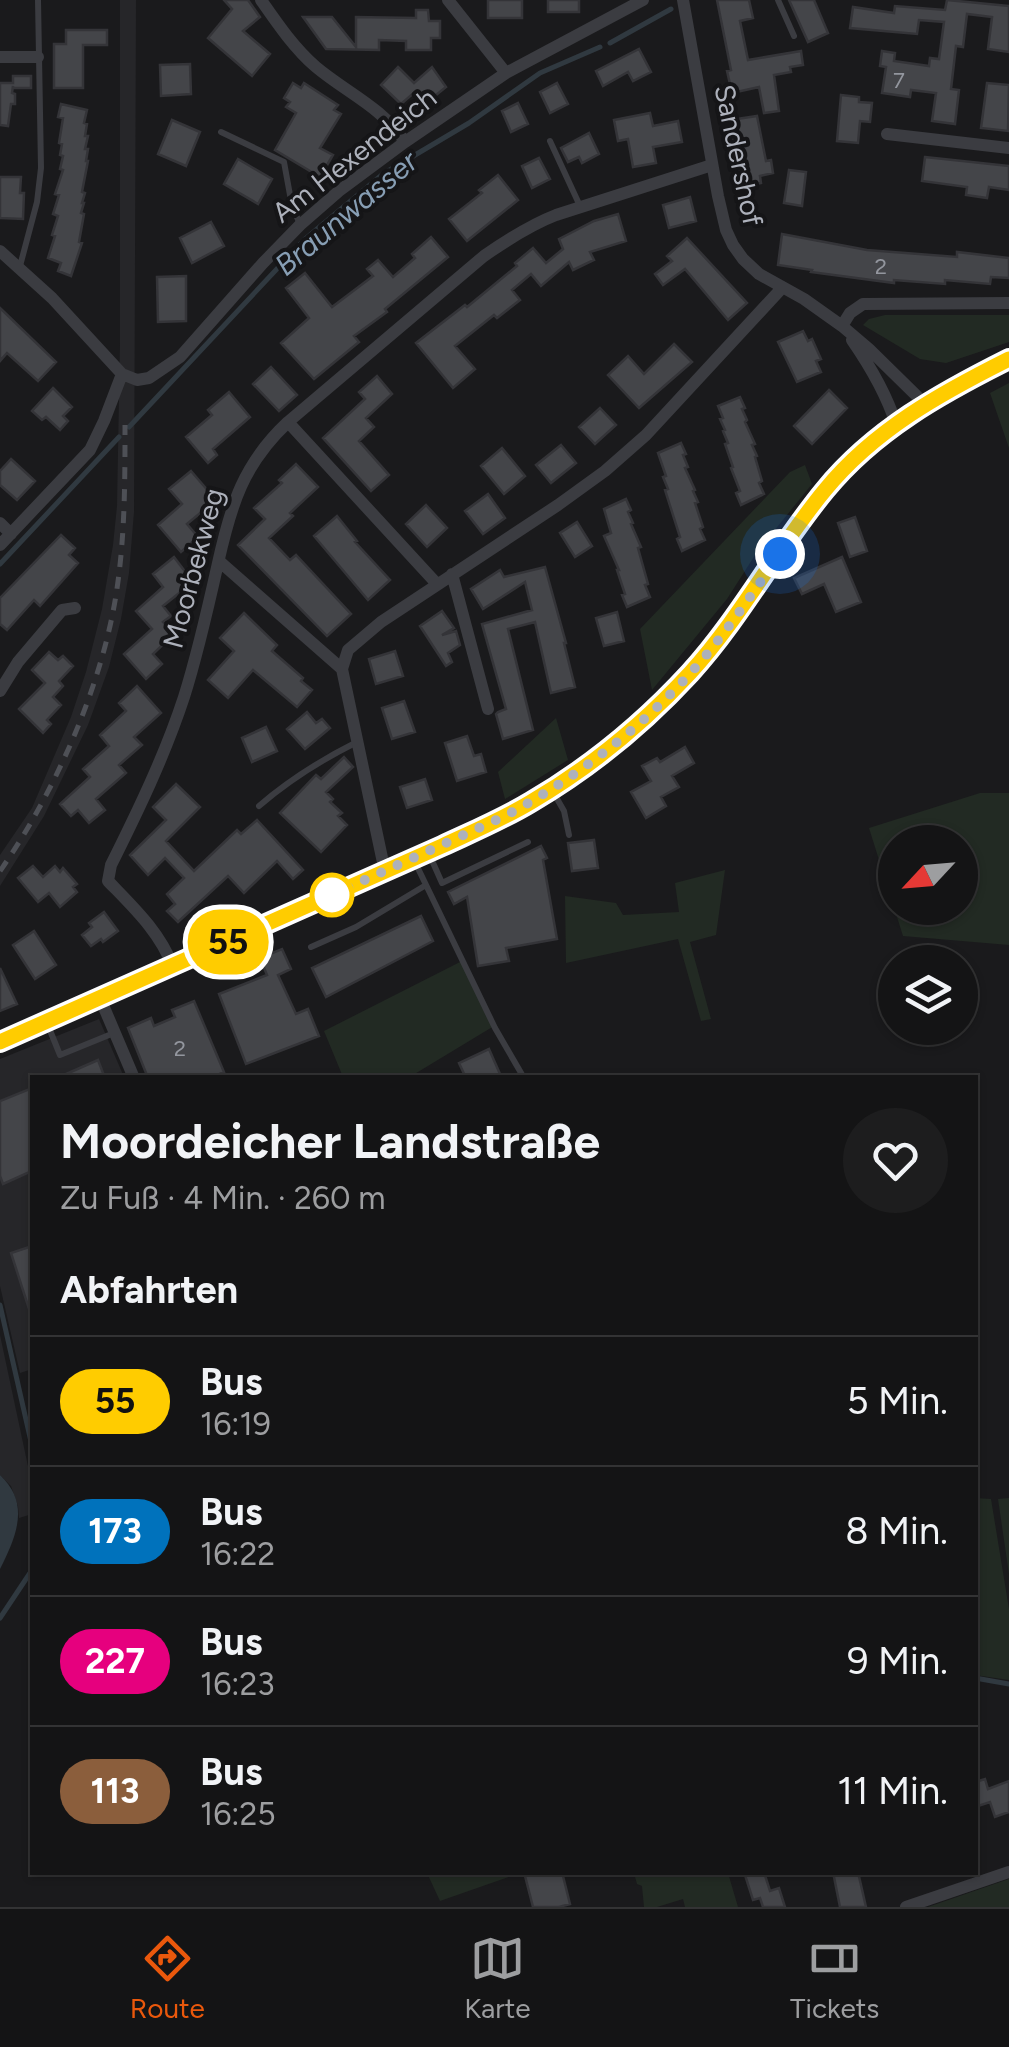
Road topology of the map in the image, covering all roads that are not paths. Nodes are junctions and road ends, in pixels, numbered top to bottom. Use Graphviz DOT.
graph roads {
  1 [pos="38,0"];
  2 [pos="261,0"];
  3 [pos="448,0"];
  4 [pos="643,0"];
  5 [pos="683,0"];
  6 [pos="778,0"];
  7 [pos="794,36"];
  8 [pos="0,57"];
  9 [pos="38,57"];
  10 [pos="506,73"];
  11 [pos="221,132"];
  12 [pos="887,134"];
  13 [pos="550,141"];
  14 [pos="405,142"];
  15 [pos="1009,148"];
  16 [pos="712,164"];
  17 [pos="580,207"];
  18 [pos="300,225"];
  19 [pos="0,252"];
  20 [pos="19,270"];
  21 [pos="782,288"];
  22 [pos="1009,303"];
  23 [pos="842,326"];
  24 [pos="1009,358"];
  25 [pos="124,375"];
  26 [pos="926,405"];
  27 [pos="288,422"];
  28 [pos="896,424"];
  29 [pos="0,522"];
  30 [pos="12,534"];
  31 [pos="0,545"];
  32 [pos="218,561"];
  33 [pos="452,574"];
  34 [pos="437,584"];
  35 [pos="75,608"];
  36 [pos="342,669"];
  37 [pos="0,691"];
  38 [pos="488,708"];
  39 [pos="358,742"];
  40 [pos="552,789"];
  41 [pos="258,806"];
  42 [pos="569,835"];
  43 [pos="528,842"];
  44 [pos="421,856"];
  45 [pos="385,872"];
  46 [pos="426,885"];
  47 [pos="311,946"];
  48 [pos="173,966"];
  49 [pos="100,998"];
  50 [pos="47,1022"];
  51 [pos="115,1033"];
  52 [pos="0,1042"];
  53 [pos="133,1075"];
  54 [pos="522,1075"];
  55 [pos="1009,1872"];
  56 [pos="906,1907"];
  1 -- 9 [label="lane"];
  2 -- 14 [label="street"];
  3 -- 10 [label="street"];
  4 -- 10 [label="street, Am Hexendeich"];
  5 -- 16 [label="street, Sandershof"];
  6 -- 7 [label="lane"];
  8 -- 9 [label="street"];
  9 -- 20 [label="lane"];
  10 -- 14 [label="street, Am Hexendeich"];
  11 -- 18 [label="lane"];
  12 -- 15 [label="street"];
  13 -- 17 [label="lane"];
  14 -- 18 [label="street, Am Hexendeich"];
  16 -- 17 [label="street, Moorbekweg"];
  16 -- 21 [label="street, Sandershof"];
  17 -- 27 [label="street, Moorbekweg"];
  18 -- 25 [label="street, Am Hexendeich"];
  19 -- 20 [label="street"];
  20 -- 25 [label="street"];
  21 -- 23 [label="street, Sandershof"];
  21 -- 33 [label="street"];
  22 -- 23 [label="street"];
  23 -- 26 [label="street, Sandershof"];
  23 -- 28 [label="street, Sandershof"];
  24 -- 26 [label="main road"];
  25 -- 30 [label="street"];
  26 -- 28 [label="main road"];
  27 -- 32 [label="street, Moorbekweg"];
  27 -- 34 [label="street"];
  28 -- 40 [label="main road"];
  29 -- 30 [label="street"];
  30 -- 31 [label="street"];
  32 -- 36 [label="street"];
  32 -- 48 [label="street, Moorbekweg"];
  33 -- 34 [label="street"];
  33 -- 38 [label="street"];
  34 -- 36 [label="street"];
  35 -- 37 [label="street"];
  36 -- 39 [label="street"];
  39 -- 41 [label="lane"];
  39 -- 45 [label="street"];
  40 -- 42 [label="lane"];
  40 -- 44 [label="main road"];
  43 -- 44 [label="lane"];
  44 -- 45 [label="main road"];
  44 -- 46 [label="lane"];
  45 -- 48 [label="main road"];
  46 -- 47 [label="lane"];
  46 -- 54 [label="lane"];
  48 -- 49 [label="main road"];
  49 -- 50 [label="main road"];
  49 -- 51 [label="street"];
  50 -- 51 [label="lane"];
  50 -- 52 [label="main road"];
  51 -- 53 [label="street"];
  55 -- 56 [label="street"];
}
